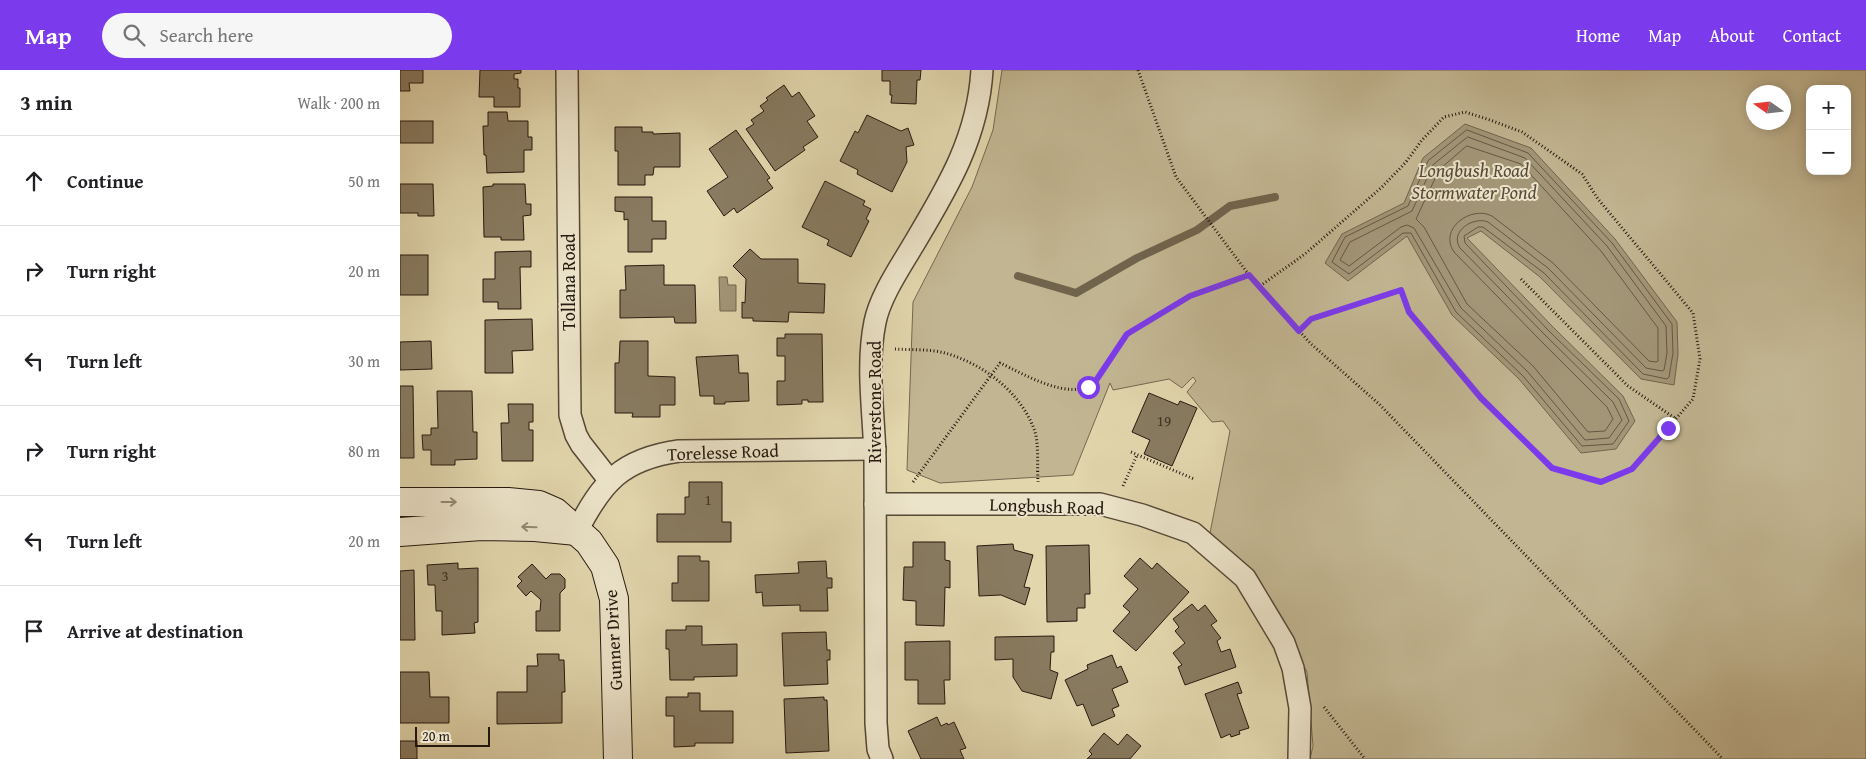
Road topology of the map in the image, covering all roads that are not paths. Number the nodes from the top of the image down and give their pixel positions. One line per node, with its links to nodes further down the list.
1 (567, 70): 4 (street, Tollana Road)
2 (982, 70): 3 (street, Riverstone Road)
3 (875, 448): 4 (street, Torelesse Road); 6 (street, Riverstone Road)
4 (610, 481): 7 (street, Torelesse Road)
5 (400, 502): 7 (street, Gunner Drive, one-way to 7)
6 (875, 504): 10 (street, Riverstone Road); 11 (street, Longbush Road)
7 (578, 531): 8 (street, one-way to 8); 9 (street, Gunner Drive)
8 (400, 532)
9 (618, 759)
10 (882, 759)
11 (1299, 759)

